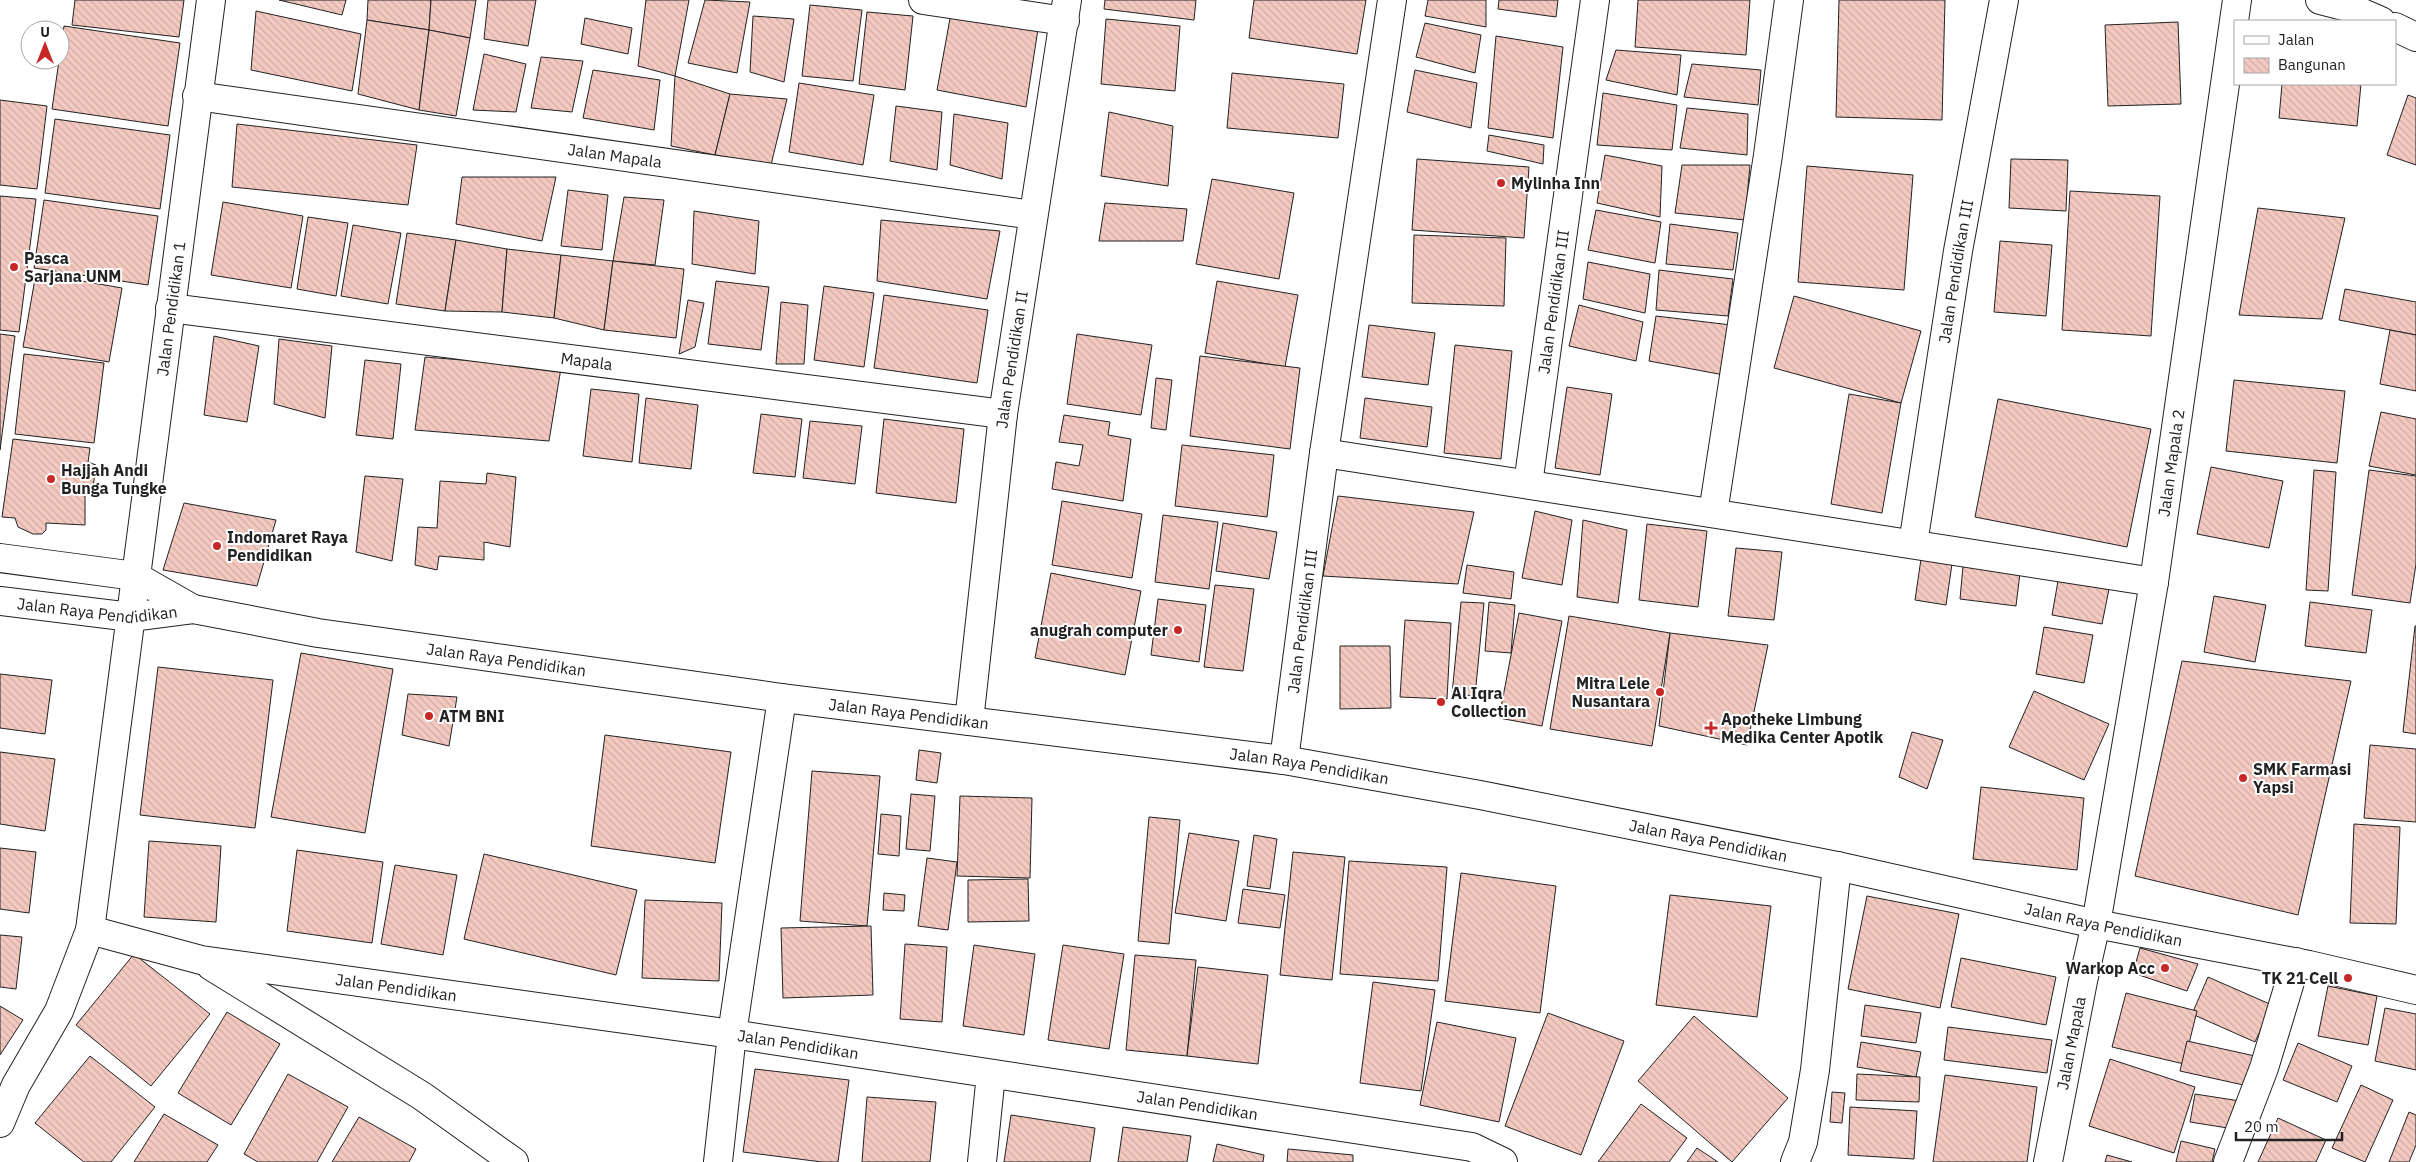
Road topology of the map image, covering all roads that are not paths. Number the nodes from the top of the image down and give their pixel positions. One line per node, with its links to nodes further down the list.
1 (211, 0): 15 (street, Jalan Pendidikan 1)
2 (924, 0): 9 (street)
3 (1392, 0): 19 (street, Jalan Pendidikan III)
4 (1595, 0): 20 (street, Jalan Pendidikan III)
5 (1789, 0): 21 (street)
6 (2004, 0): 22 (street, Jalan Pendidikan III)
7 (2237, 0): 10 (street, Jalan Mapala 2)
8 (2320, 0): 11 (street)
9 (1066, 10): 16 (street, Jalan Pendidikan II)
10 (2234, 20)
11 (2379, 20)
12 (2234, 21): 25 (street, Jalan Mapala 2)
13 (2396, 27): 14 (street)
14 (2416, 37)
15 (197, 96): 16 (street, Jalan Mapala); 17 (street, Jalan Pendidikan 1)
16 (1033, 215): 18 (street, Jalan Pendidikan II)
17 (170, 308): 18 (street, Mapala); 24 (street, Jalan Pendidikan 1)
18 (1002, 414): 30 (street, Jalan Pendidikan II)
19 (1324, 453): 20 (street); 31 (street, Jalan Pendidikan III)
20 (1528, 484): 21 (street)
21 (1713, 513): 22 (street)
22 (1913, 544): 25 (street)
23 (0, 558): 24 (street, Jalan Raya Pendidikan)
24 (135, 576): 27 (street, Jalan Raya Pendidikan); 28 (street, Jalan Pendidikan 1)
25 (2154, 582): 33 (street, Jalan Mapala 2)
26 (0, 601): 28 (street, Jalan Raya Pendidikan)
27 (193, 609): 28 (street, Jalan Raya Pendidikan); 29 (street, Jalan Raya Pendidikan)
28 (131, 617): 34 (street)
29 (782, 698): 30 (street, Jalan Raya Pendidikan); 38 (street)
30 (969, 721): 31 (street, Jalan Raya Pendidikan)
31 (1284, 760): 32 (street, Jalan Raya Pendidikan)
32 (1837, 866): 33 (street, Jalan Raya Pendidikan); 45 (street)
33 (2096, 924): 36 (street, Jalan Raya Pendidikan); 46 (street, Jalan Mapala)
34 (90, 930): 35 (street, Jalan Pendidikan); 40 (street)
35 (201, 960): 38 (street, Jalan Pendidikan); 41 (street)
36 (2296, 962): 37 (street, Jalan Raya Pendidikan); 47 (street)
37 (2416, 990)
38 (732, 1034): 39 (street, Jalan Pendidikan); 42 (street)
39 (991, 1074): 43 (street); 44 (street, Jalan Pendidikan)
40 (0, 1123)
41 (514, 1162)
42 (718, 1162)
43 (982, 1162)
44 (1503, 1162)
45 (1795, 1162)
46 (2048, 1162)
47 (2228, 1162)

